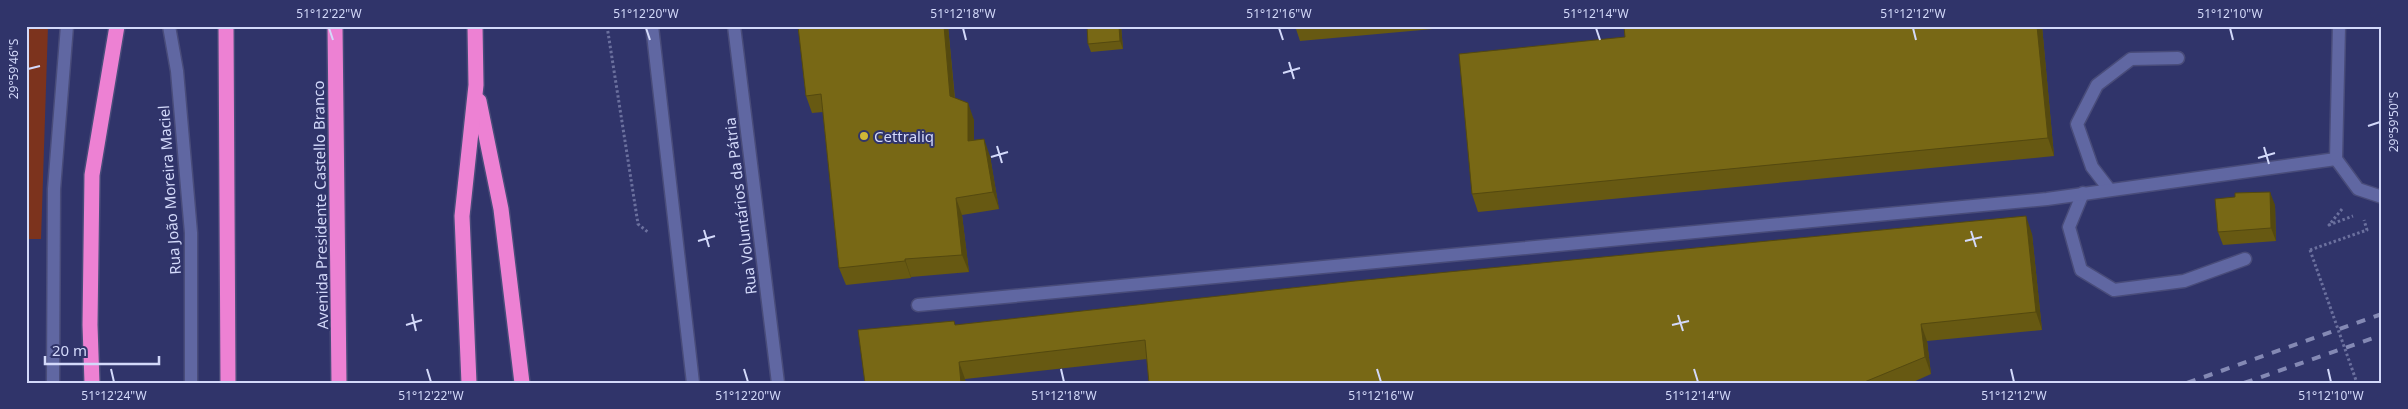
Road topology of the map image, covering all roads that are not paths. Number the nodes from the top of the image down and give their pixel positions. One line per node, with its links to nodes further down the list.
1 (67, 26): 18 (street)
2 (117, 26): 19 (highway)
3 (169, 26): 20 (street, Rua João Moreira Maciel)
4 (226, 26): 21 (highway)
5 (335, 26): 22 (highway, Avenida Presidente Castello Branco)
6 (475, 26): 11 (highway)
7 (652, 26): 25 (street)
8 (734, 26): 26 (street, Rua Voluntários da Pátria)
9 (2339, 26): 12 (street)
10 (2178, 58): 13 (street)
11 (476, 85): 23 (highway); 24 (highway)
12 (2336, 159): 13 (street); 15 (street)
13 (2109, 190): 14 (street)
14 (2082, 193): 16 (street); 17 (street)
15 (2382, 197)
16 (2245, 259)
17 (918, 305)
18 (53, 383)
19 (92, 383)
20 (191, 383)
21 (228, 383)
22 (339, 383)
23 (469, 383)
24 (522, 383)
25 (693, 383)
26 (778, 383)

